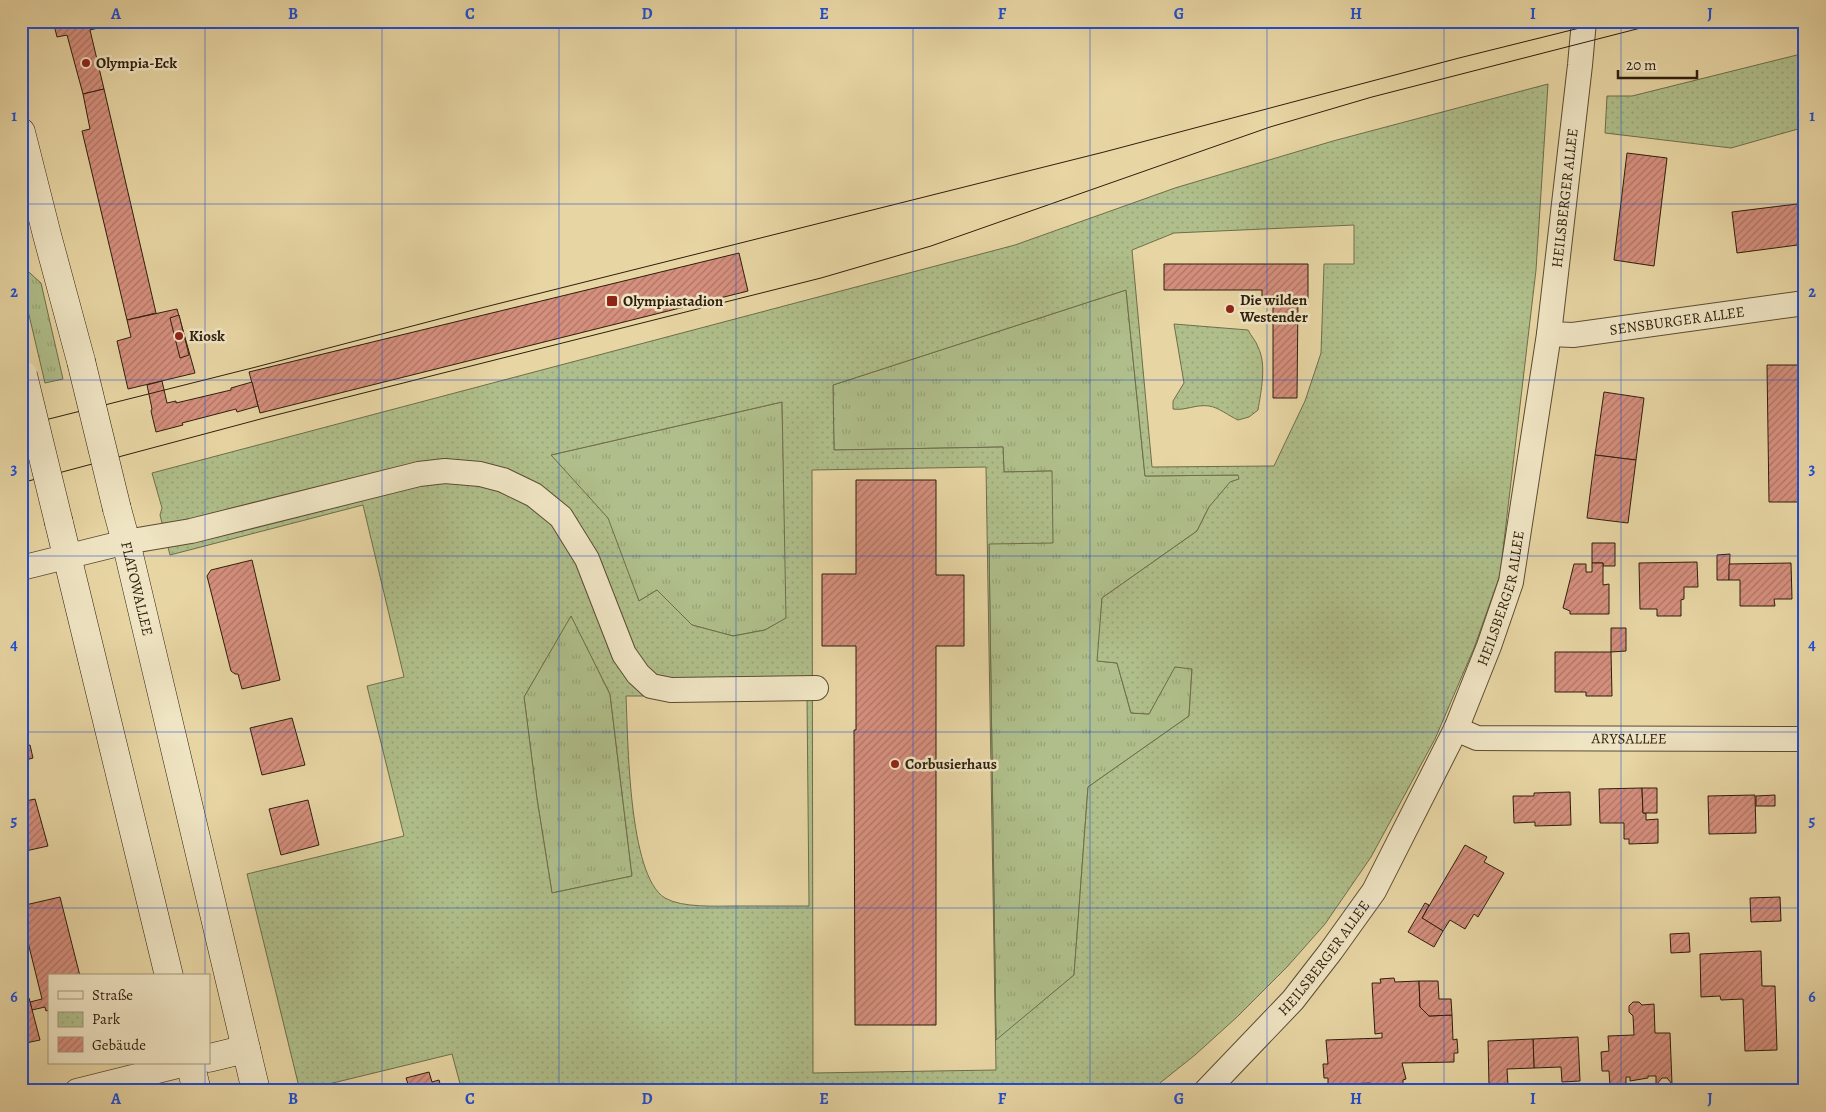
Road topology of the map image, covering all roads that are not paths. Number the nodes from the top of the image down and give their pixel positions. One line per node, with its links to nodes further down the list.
1 (1584, 21): 4 (street, HEILSBERGER ALLEE)
2 (21, 132): 6 (main road, FLATOWALLEE, bridge)
3 (1805, 303): 4 (street, SENSBURGER ALLEE)
4 (1549, 334): 10 (street, HEILSBERGER ALLEE)
5 (22, 373): 7 (main road, bridge)
6 (126, 542): 7 (street); 9 (street); 13 (main road, FLATOWALLEE)
7 (68, 557): 8 (street); 12 (main road)
8 (21, 568)
9 (816, 688)
10 (1456, 729): 11 (street, ARYSALLEE); 20 (street, HEILSBERGER ALLEE)
11 (1805, 739)
12 (169, 974)
13 (246, 1049): 14 (main road); 19 (main road, FLATOWALLEE)
14 (210, 1058)
15 (186, 1064): 17 (street)
16 (190, 1064): 18 (main road)
17 (77, 1091)
18 (197, 1091)
19 (256, 1091)
20 (1206, 1091)

